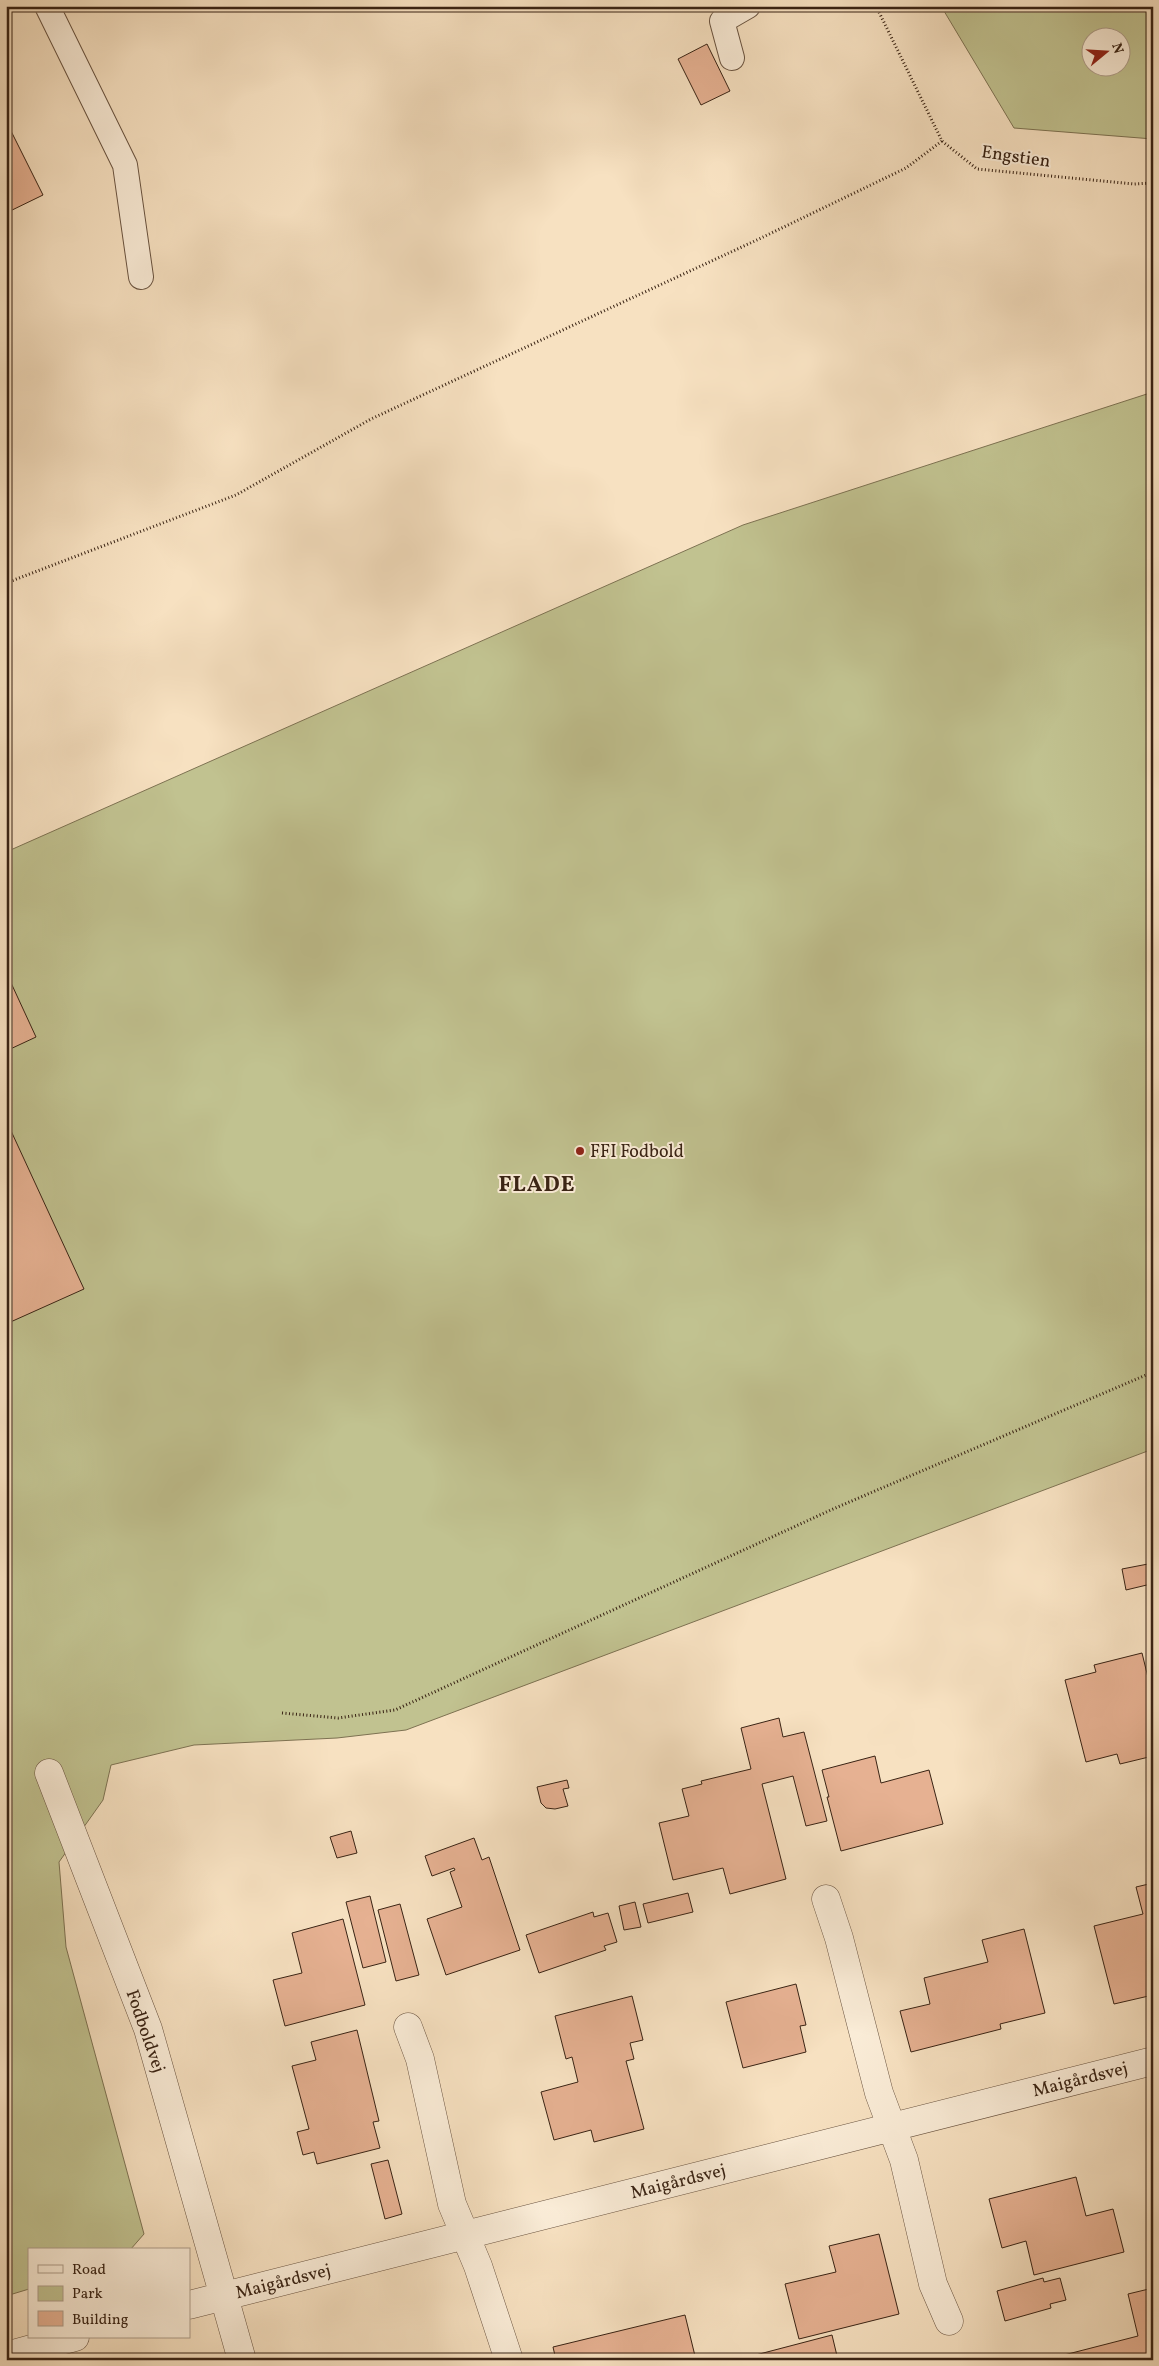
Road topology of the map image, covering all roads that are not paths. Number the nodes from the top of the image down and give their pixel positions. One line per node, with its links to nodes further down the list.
1 (48, 6): 4 (lane)
2 (748, 6): 3 (lane)
3 (732, 58)
4 (140, 277)
5 (50, 1773): 11 (street, Fodboldvej)
6 (826, 1899): 9 (street)
7 (408, 2027): 10 (street)
8 (1153, 2061): 9 (street, Maigårdsvej)
9 (891, 2127): 10 (street, Maigårdsvej); 13 (street)
10 (466, 2235): 11 (street, Maigårdsvej); 17 (street)
11 (225, 2295): 12 (street, Maigårdsvej); 16 (street, Fodboldvej)
12 (190, 2306)
13 (949, 2321)
14 (70, 2338): 15 (street)
15 (6, 2356)
16 (242, 2360)
17 (510, 2360)

